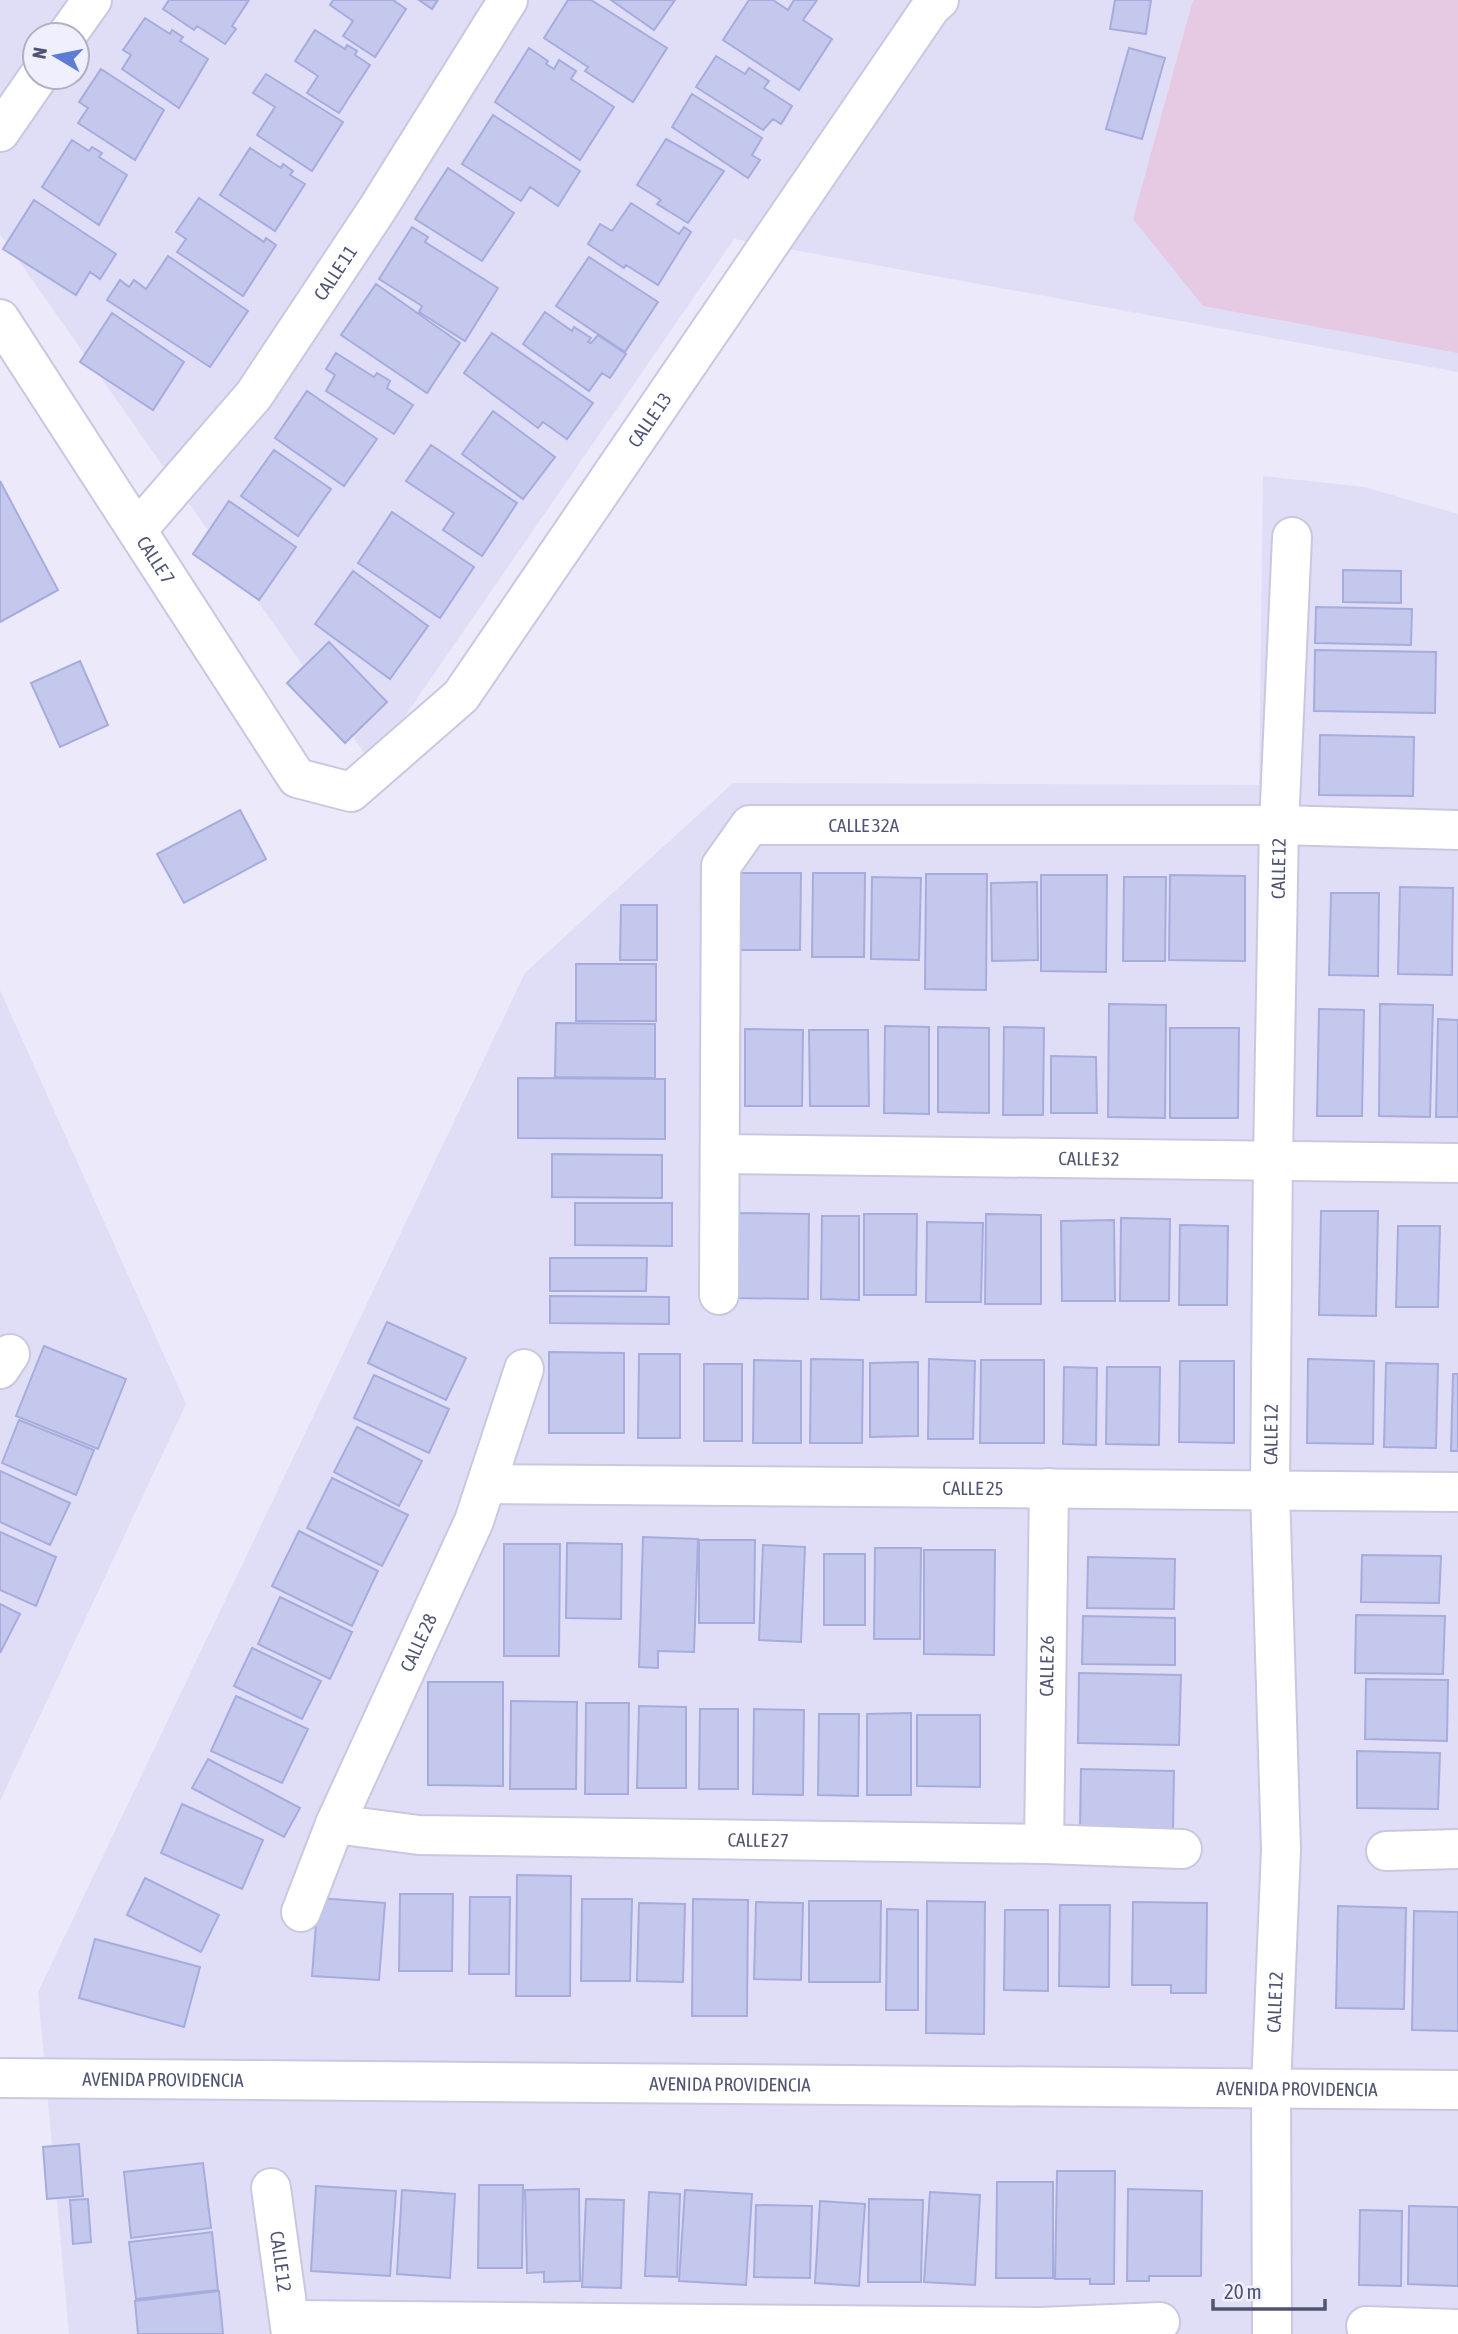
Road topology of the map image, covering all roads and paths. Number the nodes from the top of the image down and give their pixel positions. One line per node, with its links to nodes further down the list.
1 (92, 0): 4 (street)
2 (508, 0): 8 (street, CALLE 11)
3 (929, 2): 10 (street, CALLE 13)
4 (77, 21)
5 (28, 91): 6 (street)
6 (0, 132)
7 (0, 319): 8 (street, CALLE 7)
8 (138, 529): 10 (street, CALLE 7)
9 (1292, 537): 11 (street, CALLE 12)
10 (324, 786)
11 (1279, 825): 12 (street, CALLE 32A); 13 (street, CALLE 32A); 14 (street, CALLE 12)
12 (1458, 831)
13 (720, 1154): 14 (street, CALLE 32); 16 (street, CALLE 32A)
14 (1273, 1159): 15 (street, CALLE 32); 20 (street, CALLE 12)
15 (1458, 1163)
16 (719, 1295)
17 (524, 1369): 18 (street, CALLE 28)
18 (488, 1483): 19 (street, CALLE 25); 22 (street, CALLE 28)
19 (1049, 1488): 20 (street, CALLE 25); 23 (street, CALLE 26)
20 (1270, 1490): 21 (street, CALLE 25); 29 (street, CALLE 12)
21 (1458, 1492)
22 (335, 1824): 23 (street, CALLE 27); 27 (street, CALLE 28)
23 (1044, 1844): 24 (street, CALLE 27)
24 (1182, 1849)
25 (1458, 1849): 26 (street)
26 (1385, 1852)
27 (300, 1912)
28 (0, 2078): 29 (street, AVENIDA PROVIDENCIA)
29 (1271, 2087): 30 (street, AVENIDA PROVIDENCIA); 37 (street, CALLE 12)
30 (1458, 2090)
31 (271, 2188): 34 (street, CALLE 12)
32 (1160, 2322): 36 (street)
33 (1366, 2326): 35 (street)
34 (290, 2327): 36 (street)
35 (1458, 2329)
36 (1040, 2331)
37 (1272, 2334)

